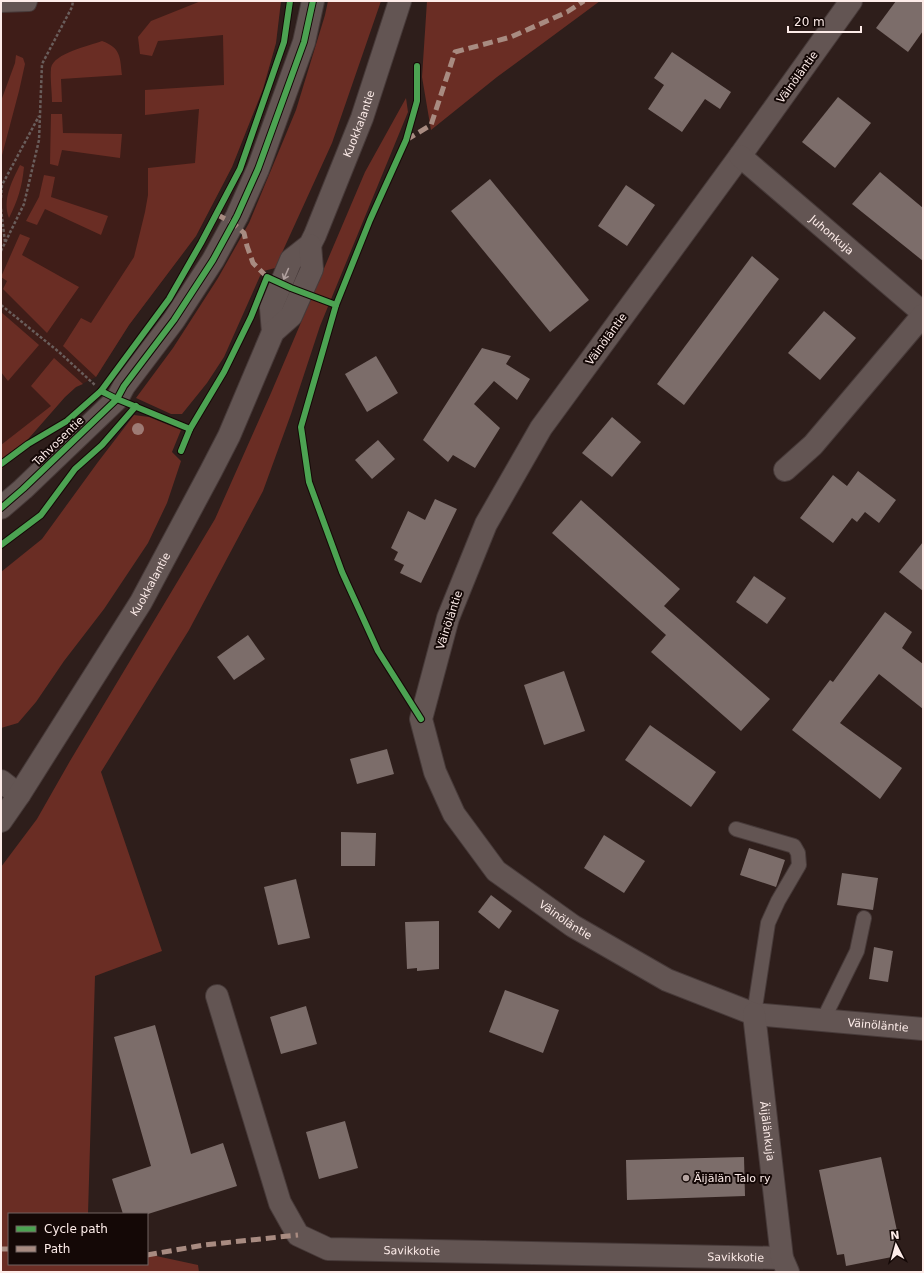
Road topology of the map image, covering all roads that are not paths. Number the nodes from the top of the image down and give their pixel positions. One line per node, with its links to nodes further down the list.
1 (30, 1): 5 (lane)
2 (313, 1): 9 (street, Tahvosentie)
3 (400, 1): 11 (street, Kuokkalantie)
4 (851, 1): 6 (street, Väinöläntie)
5 (1, 5)
6 (740, 156): 7 (street, Juhonkuja); 16 (street, Väinöläntie)
7 (923, 314): 8 (street, Juhonkuja)
8 (785, 470)
9 (1, 508)
10 (1, 781): 11 (street)
11 (19, 795): 12 (street, Kuokkalantie)
12 (1, 821)
13 (736, 829): 16 (lane)
14 (864, 918): 17 (lane)
15 (217, 996): 19 (street, Savikkotie)
16 (754, 1014): 17 (street, Väinöläntie); 19 (street, Äijälänkuja)
17 (823, 1020): 18 (street, Väinöläntie)
18 (923, 1029)
19 (785, 1265)

